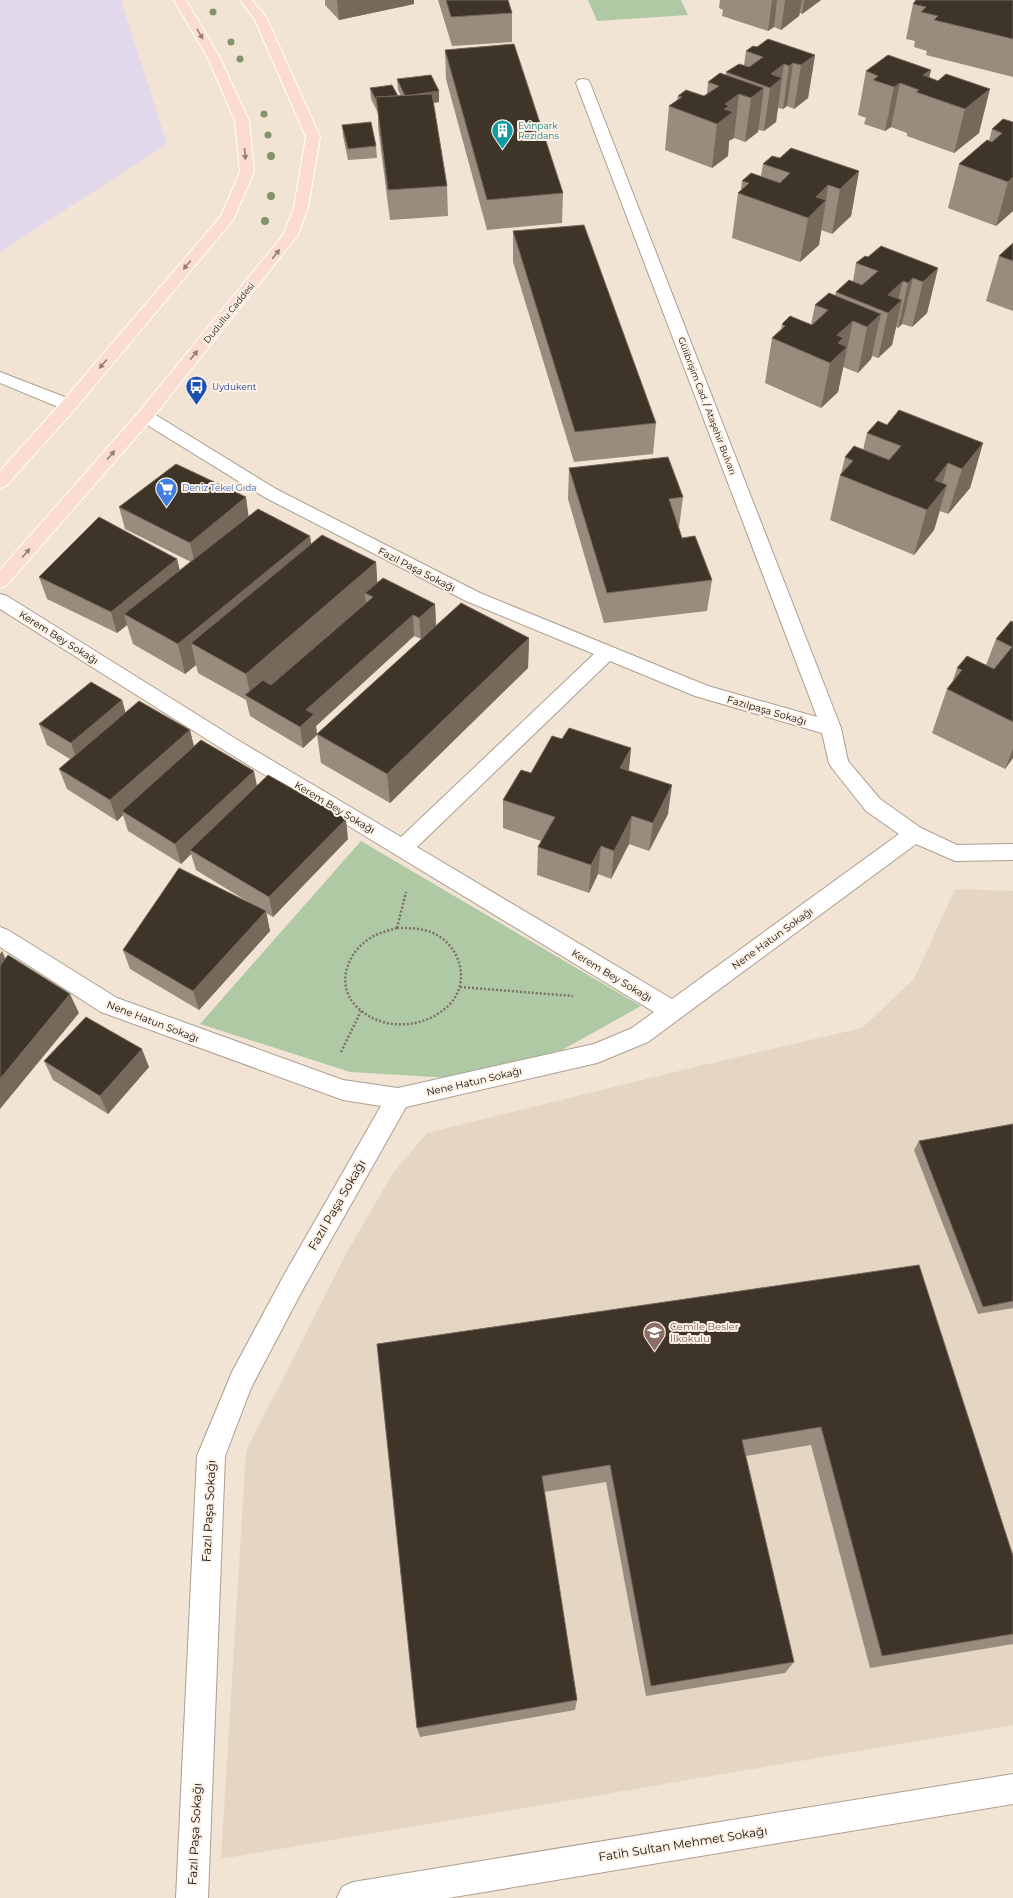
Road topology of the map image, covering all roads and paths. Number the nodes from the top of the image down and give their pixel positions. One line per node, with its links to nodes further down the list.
1 (180, 0): 5 (main road, one-way to 5)
2 (246, 0): 6 (main road, Dudullu Caddesi, one-way to 2)
3 (583, 83): 12 (street, Gülibrişim Cad. / Ataşehir Bulvarı)
4 (0, 377): 5 (street)
5 (69, 405): 7 (main road)
6 (145, 416): 8 (main road, Dudullu Caddesi, one-way to 6); 10 (street, Fazıl Paşa Sokağı)
7 (0, 482)
8 (0, 582)
9 (0, 600): 14 (street, Kerem Bey Sokağı)
10 (607, 653): 11 (street, Fazıl Paşa Sokağı); 14 (street)
11 (702, 691): 12 (street, Fazılpaşa Sokağı)
12 (831, 728): 13 (street, Gülibrişim Cad. / Ataşehir Bulvarı)
13 (914, 834): 15 (street, Gülibrişim Cad. / Ataşehir Bulvarı); 20 (street, Nene Hatun Sokağı)
14 (403, 848): 20 (street, Kerem Bey Sokağı)
15 (1013, 852)
16 (0, 936): 21 (street, Nene Hatun Sokağı)
17 (460, 987): 18 (path); 19 (path); 19 (path)
18 (579, 996)
19 (361, 1011): 21 (path)
20 (672, 1012): 22 (street, Nene Hatun Sokağı)
21 (324, 1084): 22 (street, Nene Hatun Sokağı)
22 (398, 1098): 24 (street, Fazıl Paşa Sokağı)
23 (1013, 1789): 25 (street, Fatih Sultan Mehmet Sokağı)
24 (192, 1898)
25 (353, 1898)

